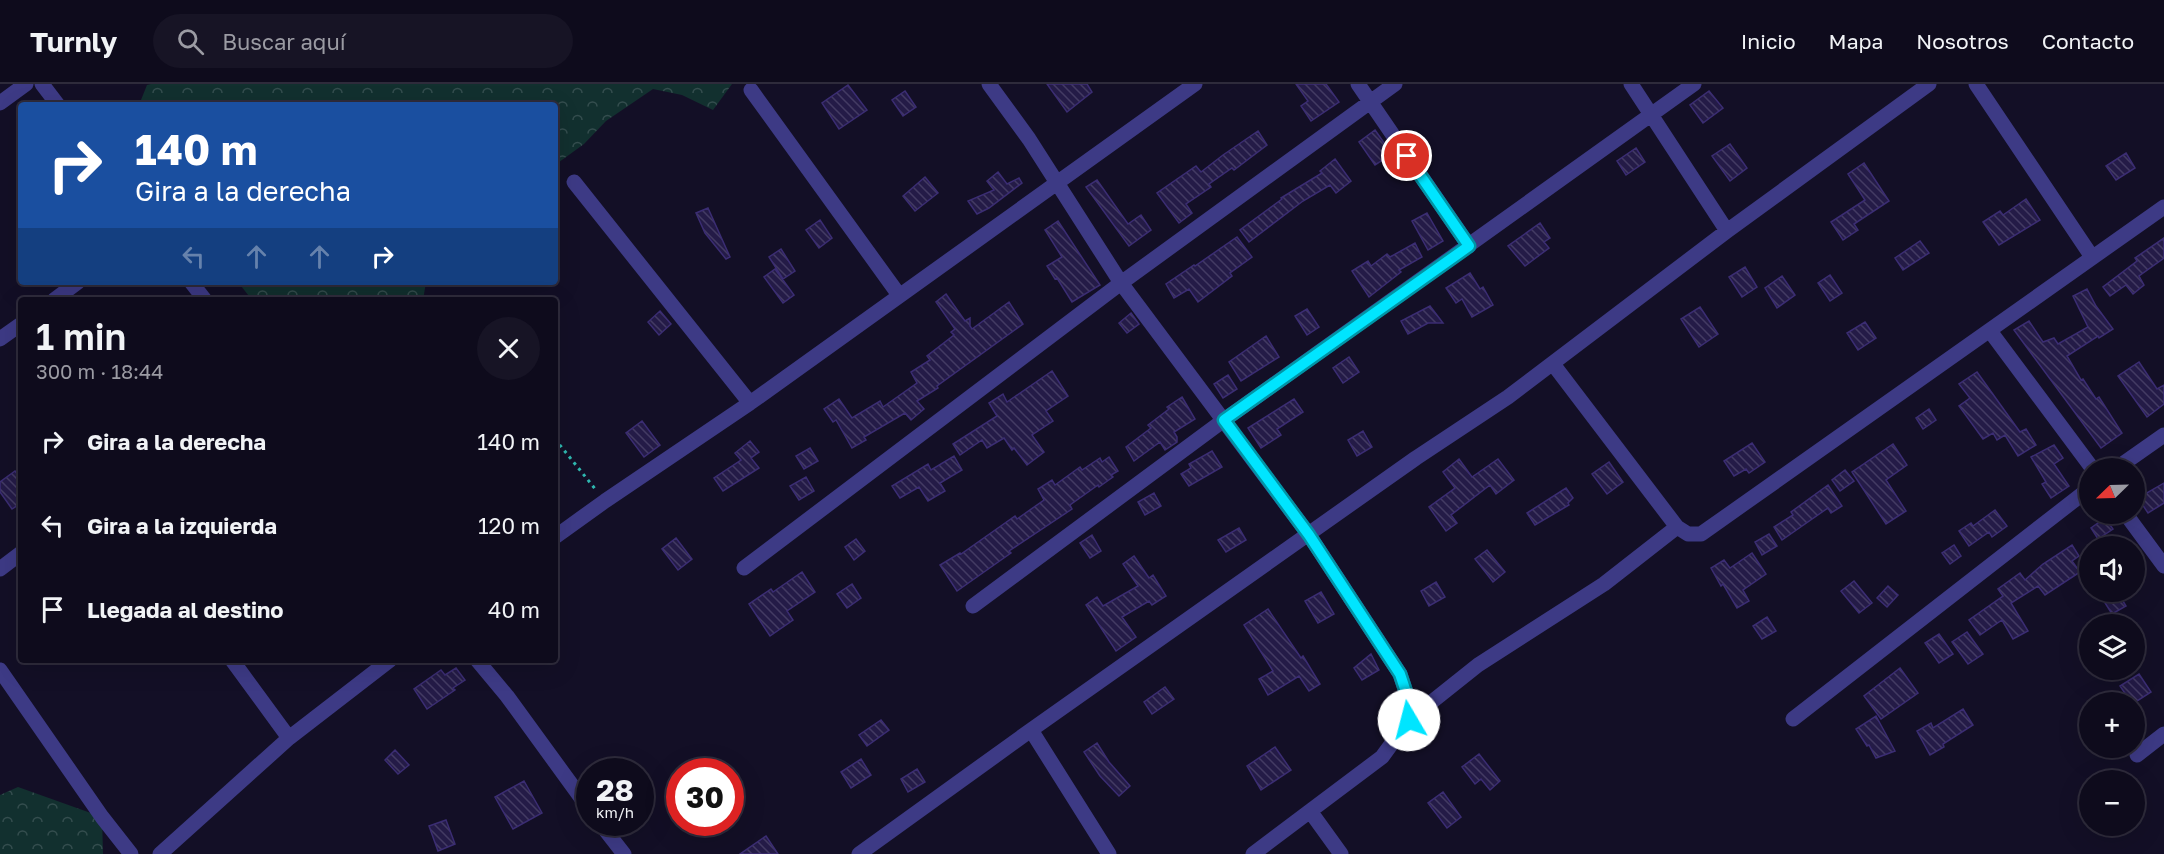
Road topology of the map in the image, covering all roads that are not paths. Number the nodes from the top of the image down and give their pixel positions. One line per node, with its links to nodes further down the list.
1 (26, 84): 14 (street)
2 (42, 84): 13 (street)
3 (988, 84): 17 (street)
4 (1195, 84): 17 (street)
5 (1358, 84): 12 (street)
6 (1395, 84): 12 (street)
7 (1631, 84): 15 (street)
8 (1694, 84): 15 (street)
9 (1929, 84): 19 (street)
10 (1976, 84): 21 (street)
11 (751, 90): 25 (street)
12 (1370, 101): 20 (street); 22 (street)
13 (56, 102)
14 (0, 103)
15 (1653, 115): 19 (street); 20 (street)
16 (574, 182): 32 (street)
17 (1056, 182): 22 (street); 25 (street)
18 (2164, 207): 21 (street)
19 (1727, 231): 31 (street)
20 (1469, 246): 33 (street)
21 (2092, 257): 29 (street)
22 (1121, 283): 33 (street); 44 (street)
23 (74, 285): 26 (street)
24 (193, 285): 27 (street)
25 (899, 296): 32 (street)
26 (58, 297)
27 (203, 297)
28 (18, 326): 30 (street)
29 (1990, 331): 35 (street); 39 (street)
30 (0, 339)
31 (1553, 364): 39 (street); 41 (street)
32 (750, 403): 40 (street)
33 (1224, 420): 41 (street); 46 (street)
34 (2164, 435): 36 (street)
35 (2085, 458)
36 (2131, 458)
37 (2079, 497): 51 (street)
38 (2133, 524): 43 (street)
39 (1677, 527): 52 (street)
40 (558, 535)
41 (1309, 535): 52 (street); 53 (street)
42 (18, 555): 45 (street)
43 (2164, 566)
44 (744, 568)
45 (0, 569)
46 (973, 606)
47 (234, 663): 55 (street)
48 (386, 663): 55 (street)
49 (480, 663): 57 (street)
50 (0, 670): 60 (street)
51 (1793, 719)
52 (1409, 720): 58 (street)
53 (1030, 730): 63 (street); 64 (street)
54 (2164, 734): 56 (street)
55 (289, 738): 61 (street)
56 (2145, 749)
57 (576, 791)
58 (1310, 812): 65 (street); 66 (street)
59 (610, 836): 62 (street)
60 (131, 854)
61 (160, 854)
62 (624, 854)
63 (860, 854)
64 (1109, 854)
65 (1253, 854)
66 (1341, 854)

